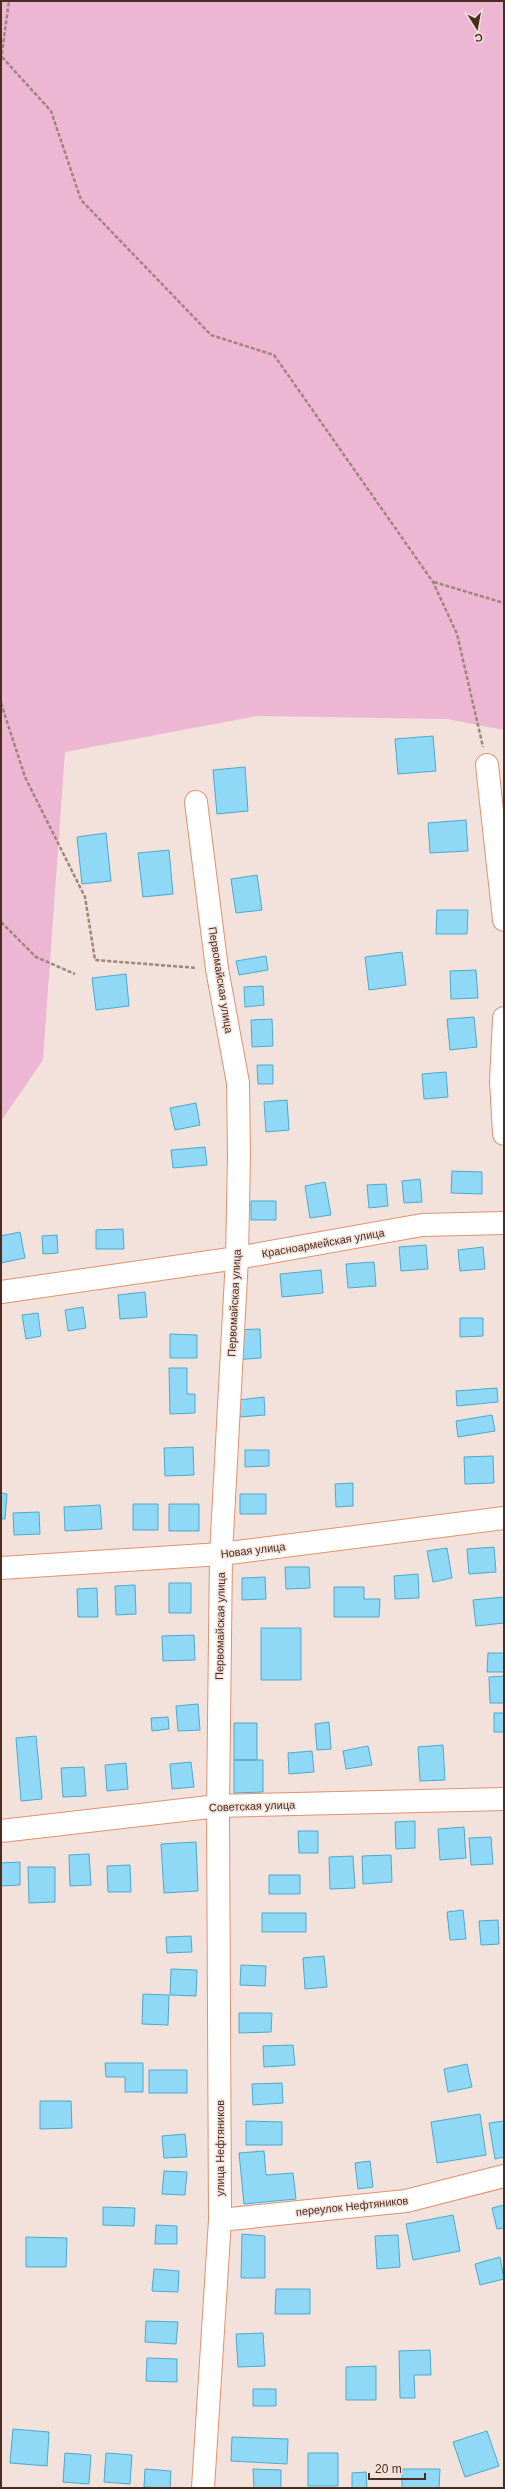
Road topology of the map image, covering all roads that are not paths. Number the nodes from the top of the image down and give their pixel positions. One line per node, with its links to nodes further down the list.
1 (487, 765): 3 (street)
2 (196, 802): 7 (street, Первомайская улица)
3 (504, 920)
4 (504, 1018): 5 (street)
5 (504, 1134)
6 (504, 1223): 7 (street, Красноармейская улица)
7 (237, 1258): 8 (street, Красноармейская улица); 10 (street, Первомайская улица)
8 (1, 1292)
9 (504, 1518): 10 (street, Новая улица)
10 (221, 1554): 11 (street, Новая улица); 13 (street, Первомайская улица)
11 (1, 1568)
12 (504, 1799): 13 (street, Советская улица)
13 (218, 1806): 14 (street, Советская улица); 16 (street, улица Нефтяников)
14 (1, 1831)
15 (504, 2176): 16 (street, переулок Нефтяников)
16 (220, 2220): 17 (street, улица Нефтяников)
17 (203, 2488)

